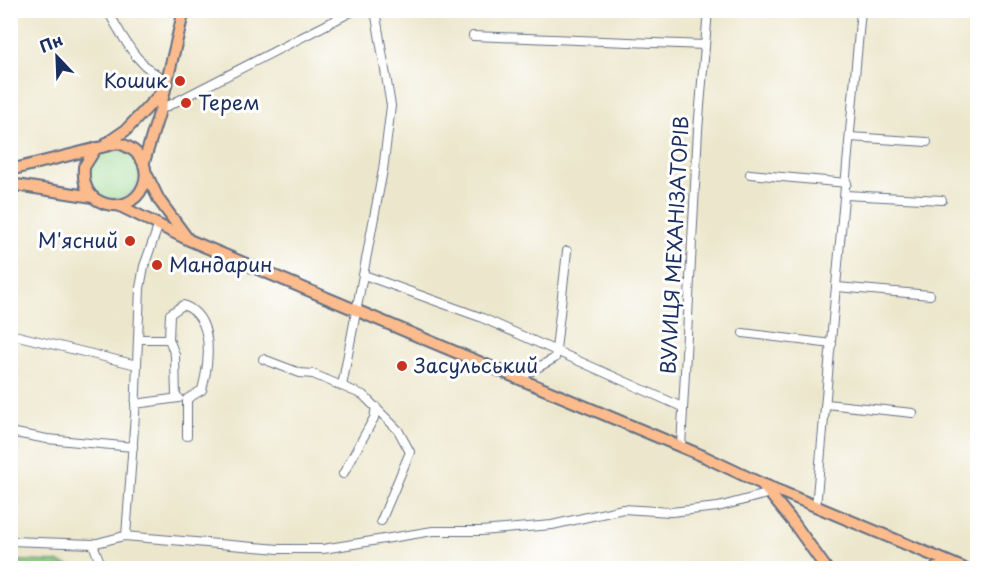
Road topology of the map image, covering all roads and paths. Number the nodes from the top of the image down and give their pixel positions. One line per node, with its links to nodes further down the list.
1 (106, 10): 9 (street)
2 (184, 10): 9 (main road)
3 (355, 10): 10 (street)
4 (375, 10): 26 (street)
5 (708, 10): 8 (street, ВУЛИЦЯ МЕХАНІЗАТОРІВ)
6 (861, 10): 11 (street)
7 (473, 36): 8 (street)
8 (705, 45): 45 (street, ВУЛИЦЯ МЕХАНІЗАТОРІВ)
9 (166, 84): 10 (main road); 13 (main road)
10 (160, 110): 14 (main road)
11 (850, 137): 12 (street); 18 (street)
12 (927, 142)
13 (101, 146): 14 (main road); 15 (main road); 20 (main road)
14 (145, 167): 22 (main road); 24 (main road)
15 (10, 170)
16 (750, 174): 18 (street)
17 (10, 183): 20 (main road)
18 (847, 183): 19 (street)
19 (845, 195): 21 (street); 27 (street)
20 (93, 197): 22 (main road)
21 (942, 200)
22 (118, 206): 23 (main road)
23 (158, 227): 24 (main road); 32 (street)
24 (189, 240): 29 (main road)
25 (567, 252): 35 (street)
26 (363, 275): 29 (street); 35 (street)
27 (837, 287): 28 (street); 34 (street)
28 (930, 295)
29 (356, 311): 38 (main road); 39 (street)
30 (743, 333): 34 (street)
31 (10, 334): 37 (street)
32 (138, 339): 33 (street); 37 (street)
33 (169, 339): 40 (street); 41 (street)
34 (832, 344): 43 (street)
35 (556, 350): 38 (street); 45 (street)
36 (263, 359): 39 (street)
37 (137, 364): 42 (street)
38 (517, 379): 50 (main road)
39 (342, 387): 44 (street)
40 (176, 398): 41 (street); 42 (street)
41 (187, 399): 48 (street)
42 (135, 404): 49 (street)
43 (826, 404): 46 (street); 54 (street)
44 (376, 406): 51 (street); 55 (street)
45 (682, 407): 50 (street, ВУЛИЦЯ МЕХАНІЗАТОРІВ)
46 (913, 413)
47 (10, 432): 49 (street)
48 (187, 436)
49 (133, 447): 56 (street)
50 (681, 447): 52 (main road)
51 (343, 474)
52 (762, 484): 53 (main road); 54 (main road)
53 (770, 493): 56 (street); 61 (main road)
54 (816, 507): 59 (main road)
55 (381, 520)
56 (126, 536): 58 (street)
57 (10, 542): 58 (street)
58 (93, 544): 60 (street)
59 (961, 567): 62 (main road)
60 (102, 568)
61 (826, 568)
62 (936, 568)

